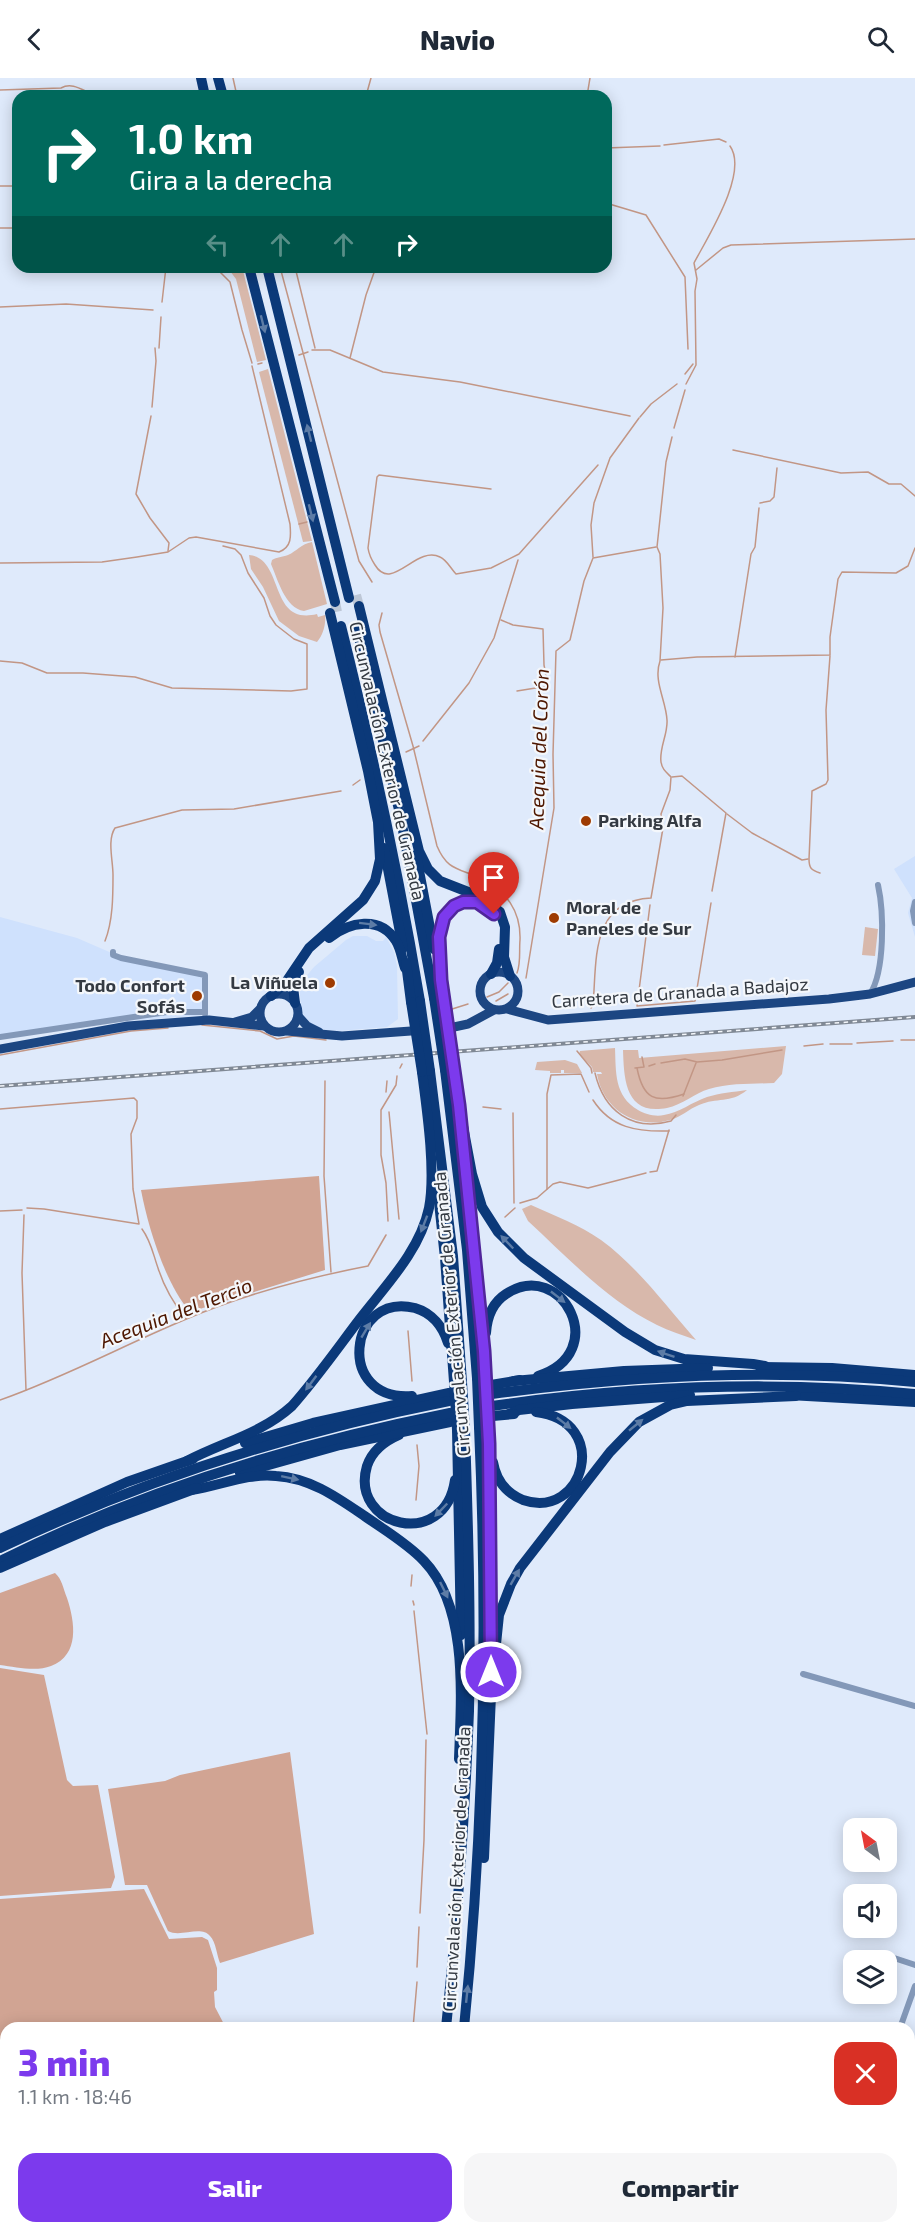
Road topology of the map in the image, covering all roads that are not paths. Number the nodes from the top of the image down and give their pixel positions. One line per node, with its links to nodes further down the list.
1 (251, 273): 4 (highway, one-way to 4)
2 (269, 273): 3 (highway, one-way to 2)
3 (354, 602): 6 (highway); 19 (highway, Circunvalación Exterior de Granada)
4 (333, 607): 5 (highway); 22 (highway, Circunvalación Exterior de Granada)
5 (378, 822): 11 (highway); 18 (highway)
6 (413, 831): 13 (highway); 14 (highway)
7 (878, 885): 16 (street)
8 (915, 902): 9 (street)
9 (915, 923)
10 (114, 952): 27 (street)
11 (405, 968): 22 (highway); 23 (highway, one-way to 11)
12 (491, 974): 13 (highway); 14 (highway); 20 (highway)
13 (510, 976): 17 (highway)
14 (441, 980): 19 (highway)
15 (914, 984): 16 (highway, Carretera de Granada a Badajoz); 21 (highway, Carretera de Granada a Badajoz)
16 (878, 986): 21 (highway, Carretera de Granada a Badajoz)
17 (518, 993): 24 (highway); 29 (highway, Carretera de Granada a Badajoz)
18 (271, 996): 23 (highway); 25 (highway)
19 (439, 998): 39 (highway, Circunvalación Exterior de Granada, bridge)
20 (481, 998): 26 (highway); 31 (highway)
21 (829, 999): 29 (highway, Carretera de Granada a Badajoz)
22 (415, 1001): 40 (highway, Circunvalación Exterior de Granada, bridge)
23 (295, 1003): 28 (highway)
24 (507, 1009): 26 (highway); 29 (highway, Carretera de Granada a Badajoz)
25 (260, 1010): 30 (highway); 32 (highway)
26 (494, 1010): 31 (highway)
27 (206, 1016): 30 (highway); 37 (street); 38 (highway)
28 (298, 1016): 34 (highway); 36 (highway)
29 (533, 1017)
30 (234, 1023): 32 (highway)
31 (468, 1024): 33 (highway)
32 (264, 1026): 34 (highway)
33 (454, 1027)
34 (287, 1031): 36 (highway)
35 (411, 1031): 36 (highway)
36 (324, 1034)
37 (0, 1037)
38 (0, 1049)
39 (450, 1069): 42 (highway); 53 (highway, Circunvalación Exterior de Granada)
40 (426, 1072): 41 (highway); 53 (highway, Circunvalación Exterior de Granada)
41 (426, 1104): 44 (highway); 58 (highway, one-way to 58)
42 (459, 1105): 43 (highway); 45 (highway, one-way to 42)
43 (484, 1351): 47 (highway, one-way to 47); 53 (highway)
44 (453, 1366): 51 (highway, one-way to 44); 53 (highway)
45 (765, 1366): 46 (highway); 47 (highway)
46 (915, 1375)
47 (514, 1381): 53 (highway)
48 (915, 1382): 53 (highway)
49 (915, 1394): 53 (highway)
50 (796, 1396): 52 (highway); 54 (highway); 66 (highway, one-way to 50)
51 (430, 1397): 58 (highway); 61 (highway)
52 (915, 1402)
53 (473, 1405): 54 (highway); 55 (highway); 56 (highway); 57 (highway); 62 (highway); 68 (highway, Circunvalación Exterior de Granada); 69 (highway, Circunvalación Exterior de Granada)
54 (509, 1414): 56 (highway, one-way to 56)
55 (419, 1427): 57 (highway, one-way to 55); 59 (highway)
56 (489, 1444): 66 (highway)
57 (458, 1456): 65 (highway)
58 (187, 1461): 60 (highway)
59 (191, 1490): 63 (highway); 65 (highway, one-way to 65)
60 (0, 1539)
61 (0, 1548)
62 (0, 1561)
63 (0, 1568)
64 (803, 1674): 67 (street)
65 (460, 1677): 68 (highway)
66 (491, 1695): 69 (highway)
67 (915, 1706)
68 (459, 1885): 73 (highway, Circunvalación Exterior de Granada)
69 (472, 1947): 74 (highway, Circunvalación Exterior de Granada, one-way to 69)
70 (897, 1959): 71 (street)
71 (915, 1965)
72 (915, 1986): 75 (street)
73 (447, 2022)
74 (465, 2022)
75 (902, 2022)

